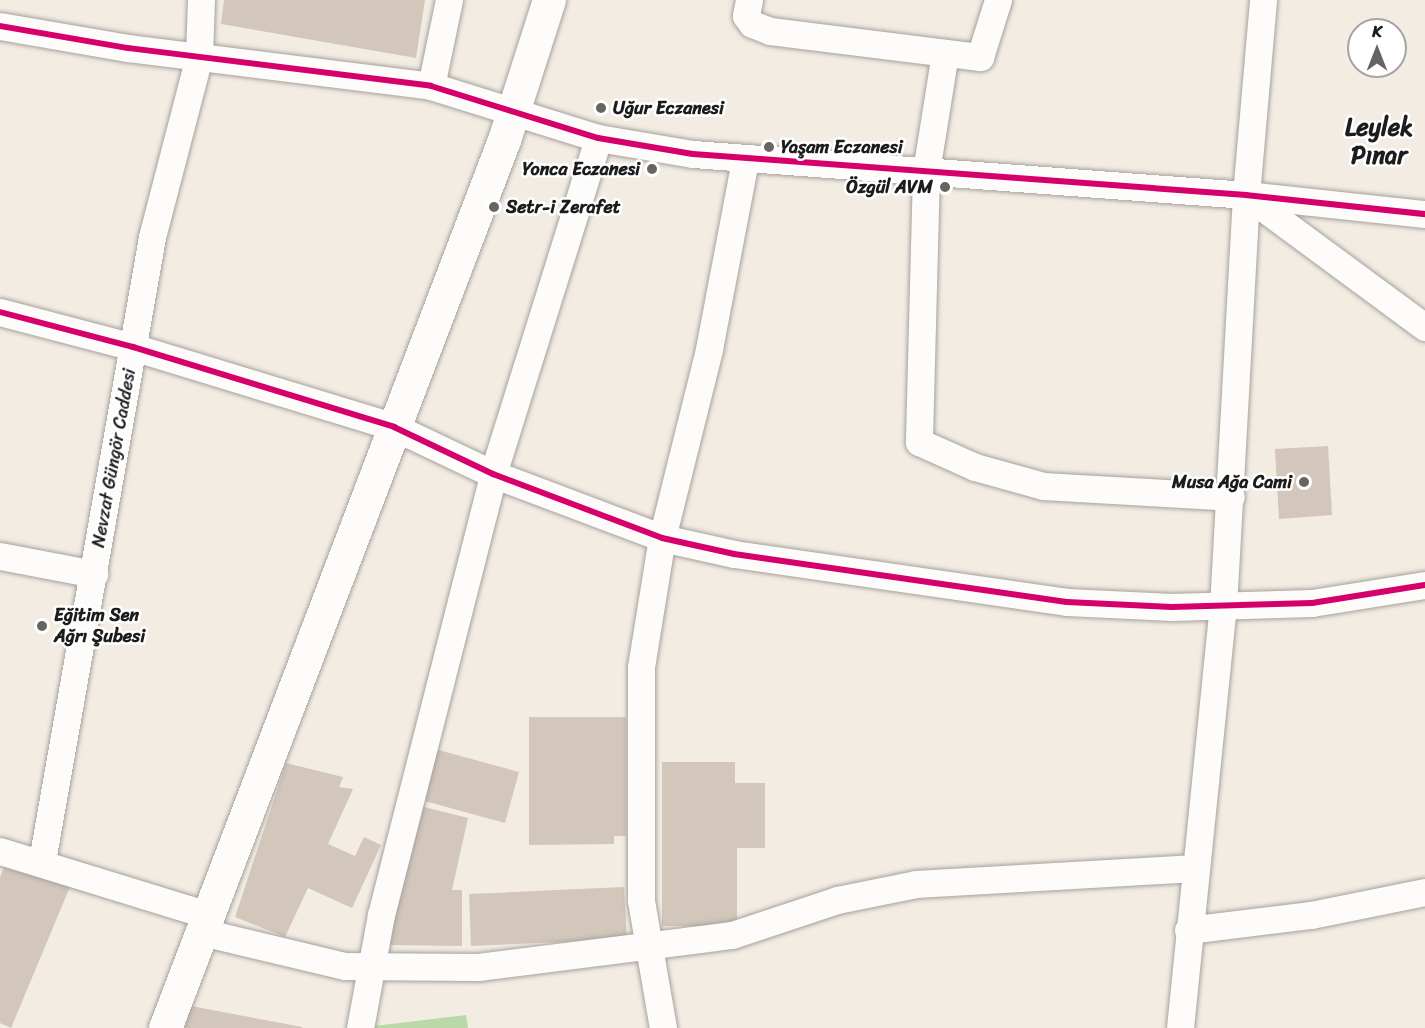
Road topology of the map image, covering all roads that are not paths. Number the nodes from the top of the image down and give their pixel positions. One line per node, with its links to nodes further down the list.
1 (201, 0): 9 (street, Nevzat Güngör Caddesi)
2 (449, 0): 10 (street)
3 (549, 0): 11 (street)
4 (749, 0): 8 (street)
5 (998, 0): 8 (street)
6 (1263, 0): 15 (street)
7 (0, 26): 9 (street)
8 (945, 53): 14 (street)
9 (199, 57): 10 (street); 19 (street, Nevzat Güngör Caddesi)
10 (431, 86): 11 (street)
11 (513, 112): 12 (street); 20 (street)
12 (598, 138): 13 (street); 21 (street)
13 (745, 161): 14 (street); 23 (street)
14 (926, 171): 15 (street); 22 (street)
15 (1246, 195): 16 (street); 18 (street); 22 (street)
16 (1425, 214)
17 (0, 312): 19 (street)
18 (1425, 327)
19 (133, 346): 20 (street); 25 (street, Nevzat Güngör Caddesi)
20 (394, 427): 21 (street); 32 (street)
21 (492, 474): 23 (street); 35 (street)
22 (1231, 497): 27 (street)
23 (662, 538): 27 (street); 34 (street)
24 (0, 556): 25 (street)
25 (94, 574): 29 (street, Nevzat Güngör Caddesi)
26 (1425, 585): 27 (street)
27 (1223, 607): 30 (street)
28 (0, 851): 29 (street)
29 (42, 861): 32 (street)
30 (1195, 868): 33 (street); 34 (street)
31 (1425, 892): 33 (street)
32 (205, 923): 35 (street); 36 (street)
33 (1188, 930): 39 (street)
34 (648, 943): 35 (street); 38 (street)
35 (372, 968): 37 (street)
36 (165, 1028)
37 (360, 1028)
38 (663, 1028)
39 (1179, 1028)

